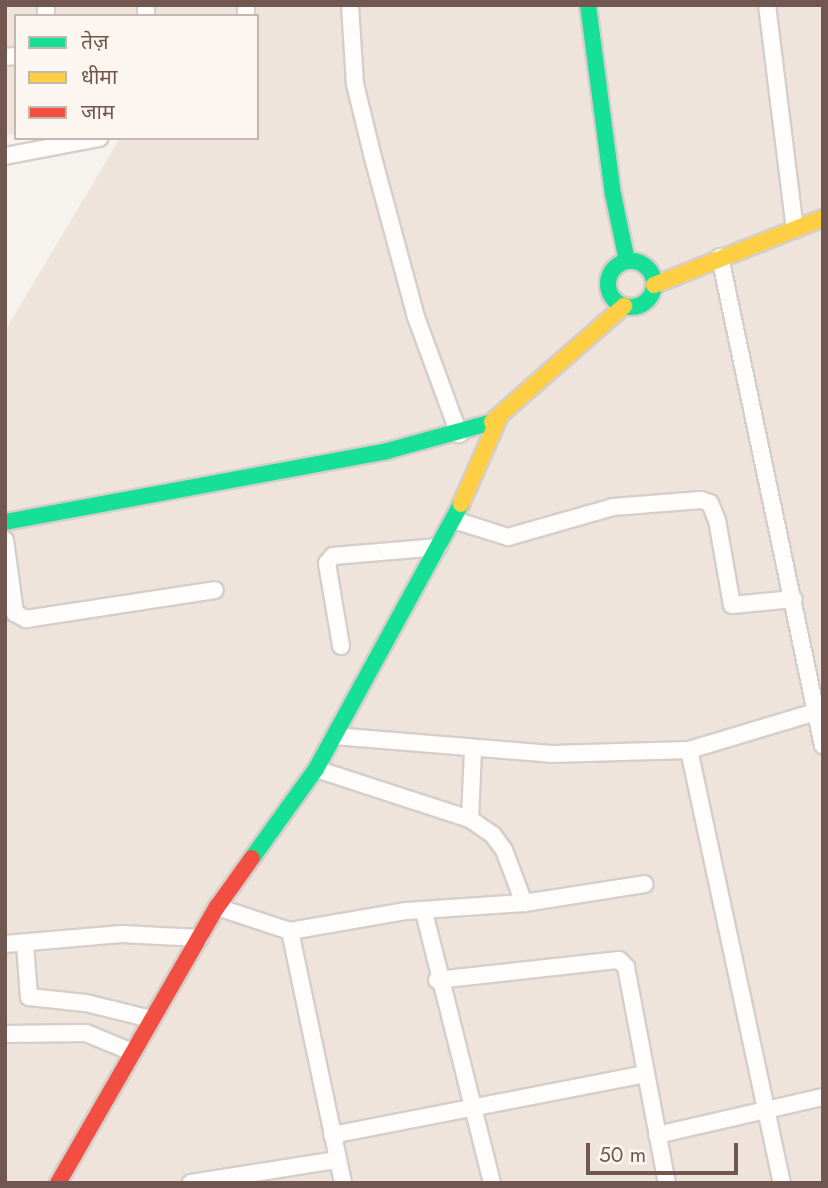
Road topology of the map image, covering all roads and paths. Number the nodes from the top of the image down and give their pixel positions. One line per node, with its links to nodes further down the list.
1 (350, 5): 13 (street)
2 (588, 5): 9 (street)
3 (767, 5): 7 (street)
4 (89, 140): 5 (street)
5 (5, 156)
6 (823, 218): 7 (street)
7 (795, 229): 8 (street)
8 (720, 257): 10 (street); 19 (street)
9 (627, 261): 10 (street); 11 (street)
10 (654, 285): 11 (street)
11 (624, 306): 12 (street)
12 (498, 420): 13 (street); 14 (street)
13 (458, 434): 15 (street)
14 (454, 520): 17 (street); 19 (street)
15 (5, 522)
16 (5, 540): 18 (street)
17 (439, 547): 20 (street); 22 (street)
18 (215, 590)
19 (794, 598): 21 (street)
20 (341, 646)
21 (816, 712): 23 (street); 25 (street)
22 (334, 736): 24 (street); 26 (street)
23 (823, 745)
24 (473, 750): 25 (street); 27 (street)
25 (689, 750): 43 (street)
26 (316, 769): 27 (street); 30 (street)
27 (470, 819): 29 (street)
28 (645, 884): 29 (street)
29 (523, 903): 31 (street)
30 (217, 907): 32 (street); 33 (street)
31 (424, 912): 32 (street); 36 (street)
32 (290, 931): 44 (street)
33 (200, 939): 35 (street); 37 (street)
34 (5, 944): 35 (street)
35 (25, 944): 37 (street)
36 (437, 980): 40 (street); 42 (street)
37 (151, 1019): 39 (street)
38 (5, 1034): 39 (street)
39 (132, 1052): 48 (street)
40 (646, 1074): 42 (street); 45 (street)
41 (823, 1097): 43 (street)
42 (472, 1108): 44 (street); 51 (street)
43 (767, 1110): 45 (street); 53 (street)
44 (332, 1135): 46 (street)
45 (657, 1135): 52 (street)
46 (337, 1160): 47 (street); 50 (street)
47 (288, 1175): 49 (street)
48 (58, 1183)
49 (191, 1183)
50 (343, 1183)
51 (492, 1183)
52 (667, 1183)
53 (782, 1183)

